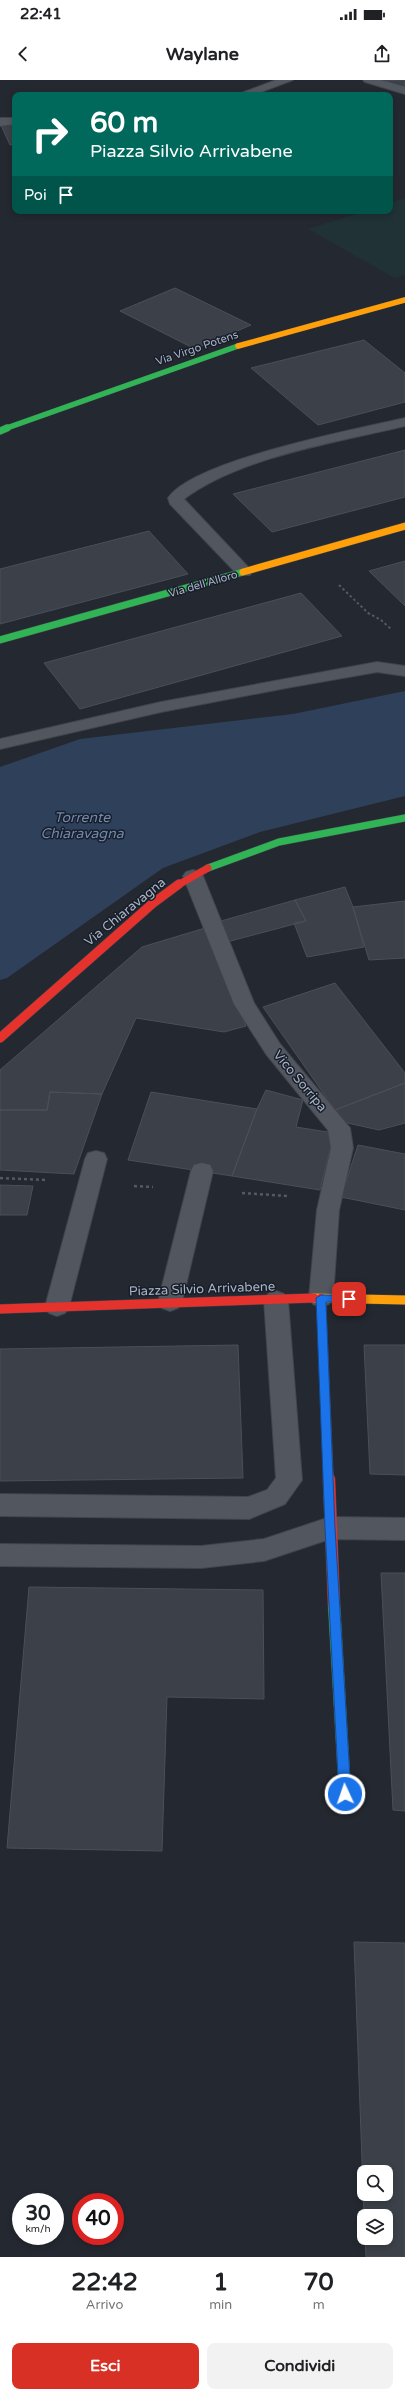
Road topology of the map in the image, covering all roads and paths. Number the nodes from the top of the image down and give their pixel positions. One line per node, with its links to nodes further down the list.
1 (287, 80): 4 (street)
2 (369, 80): 3 (street)
3 (405, 91)
4 (251, 92)
5 (12, 121): 6 (street)
6 (0, 122)
7 (405, 300): 9 (street, Via Virgo Potens)
8 (405, 422): 12 (street)
9 (0, 431)
10 (405, 526): 11 (street, Via dell'Alloro)
11 (303, 555): 12 (street, Via dell'Alloro); 13 (path)
12 (244, 572): 14 (street, Via dell'Alloro)
13 (393, 631)
14 (0, 640)
15 (404, 670): 16 (street)
16 (0, 744)
17 (405, 818): 18 (street, Via Chiaravagna)
18 (193, 876): 19 (street, Via Chiaravagna); 22 (street, Vico Sorripa)
19 (0, 1038)
20 (96, 1159): 26 (street)
21 (202, 1171): 25 (street)
22 (321, 1298): 23 (street, Piazza Silvio Arrivabene); 24 (street, Piazza Silvio Arrivabene); 29 (street)
23 (276, 1300): 25 (street, Piazza Silvio Arrivabene); 28 (street)
24 (405, 1300)
25 (170, 1302): 26 (street, Piazza Silvio Arrivabene)
26 (57, 1307): 27 (street, Piazza Silvio Arrivabene)
27 (0, 1309)
28 (0, 1505)
29 (330, 1528): 30 (street); 31 (street); 32 (street)
30 (405, 1529)
31 (0, 1555)
32 (345, 1794)

